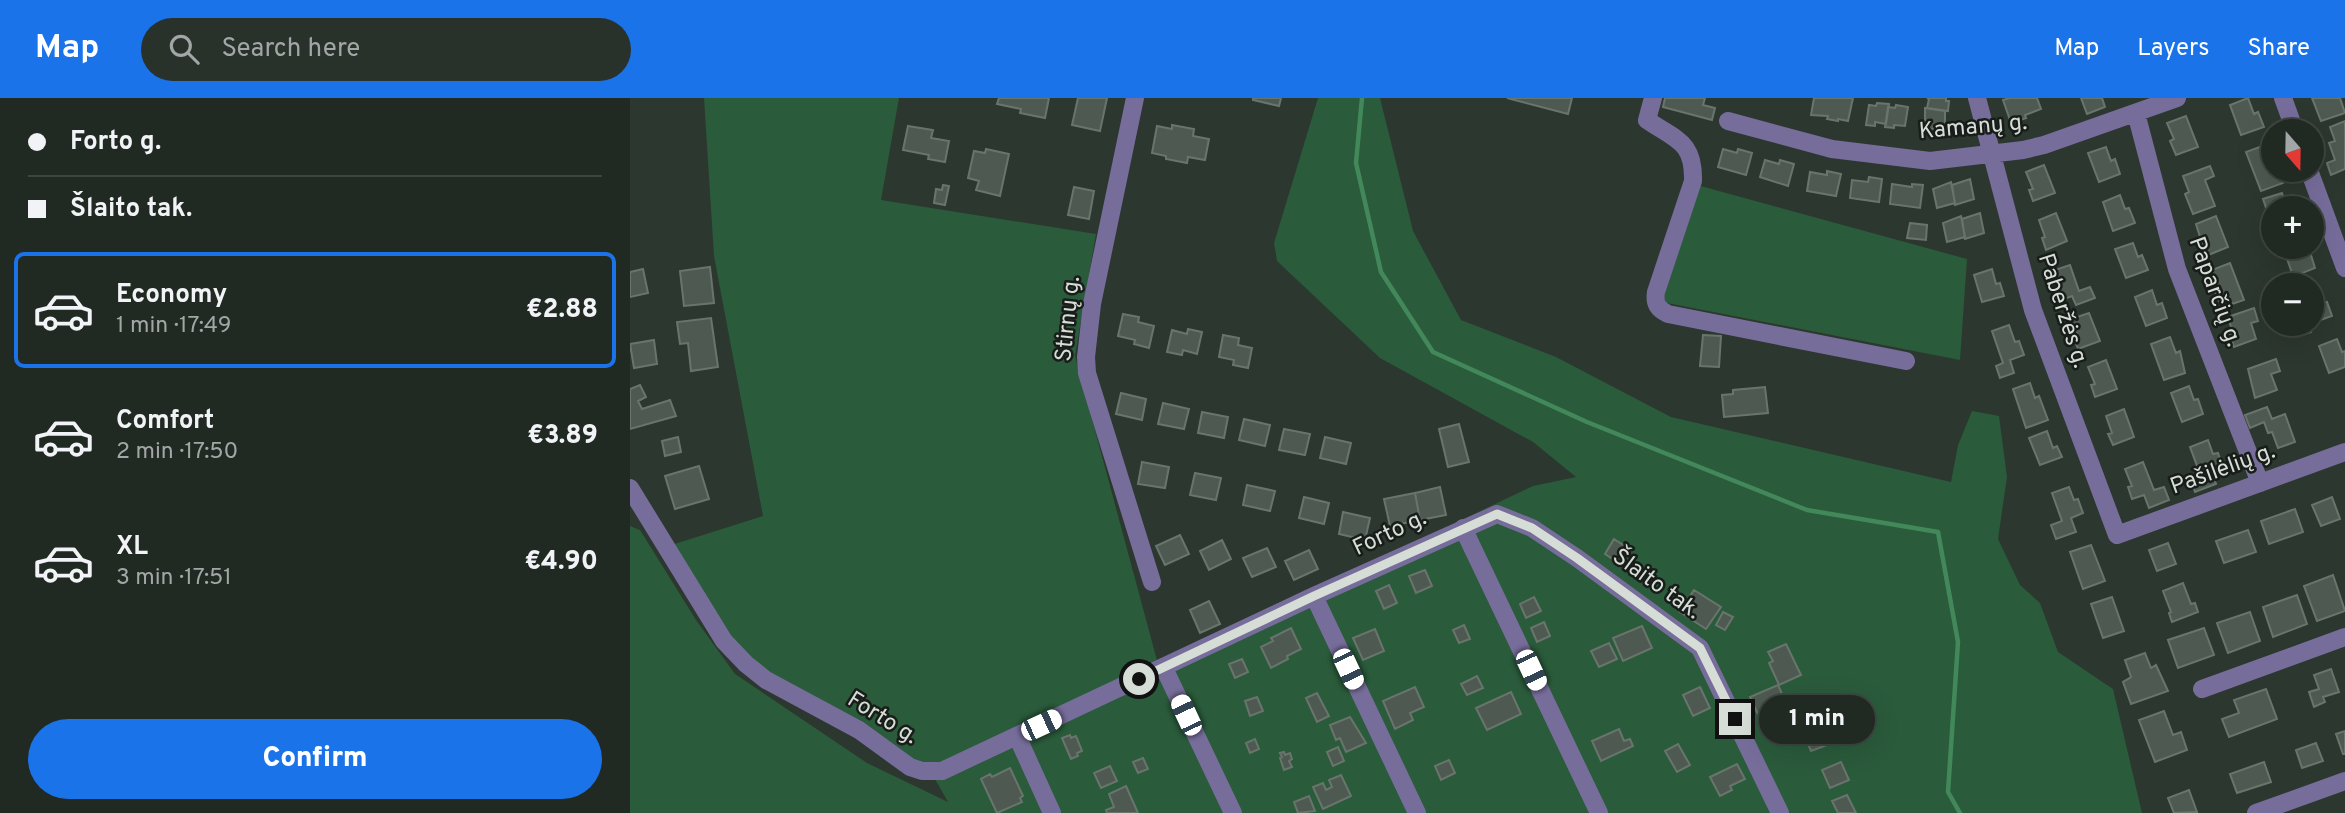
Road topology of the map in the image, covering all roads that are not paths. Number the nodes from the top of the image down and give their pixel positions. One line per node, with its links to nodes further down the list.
1 (1135, 98): 19 (street, Stirnų g.)
2 (1653, 98): 12 (street)
3 (1977, 98): 9 (street, Paberžės g.)
4 (2177, 98): 6 (street, Kamanų g.)
5 (2283, 98): 7 (street)
6 (2136, 113): 9 (street, Kamanų g.); 14 (street, Paparčių g.)
7 (2291, 119)
8 (1728, 121): 9 (street, Kamanų g.)
9 (1992, 154): 18 (street, Paberžės g.)
10 (2313, 182): 11 (street)
11 (2345, 268)
12 (1906, 361)
13 (2345, 452): 14 (street, Pašilėlių g.)
14 (2260, 483): 18 (street, Pašilėlių g.)
15 (630, 488): 24 (street, Forto g.)
16 (1497, 514): 17 (street, Forto g.); 30 (street, Šlaito tak.)
17 (1463, 528): 20 (street, Forto g.); 29 (street)
18 (2117, 535)
19 (1152, 582)
20 (1314, 596): 22 (street, Forto g.); 28 (street)
21 (2345, 637): 23 (street)
22 (1164, 668): 24 (street, Forto g.); 27 (street)
23 (2202, 689)
24 (1017, 737): 26 (street)
25 (2345, 781): 31 (street)
26 (1052, 813)
27 (1233, 813)
28 (1417, 813)
29 (1599, 813)
30 (1780, 813)
31 (2256, 813)

